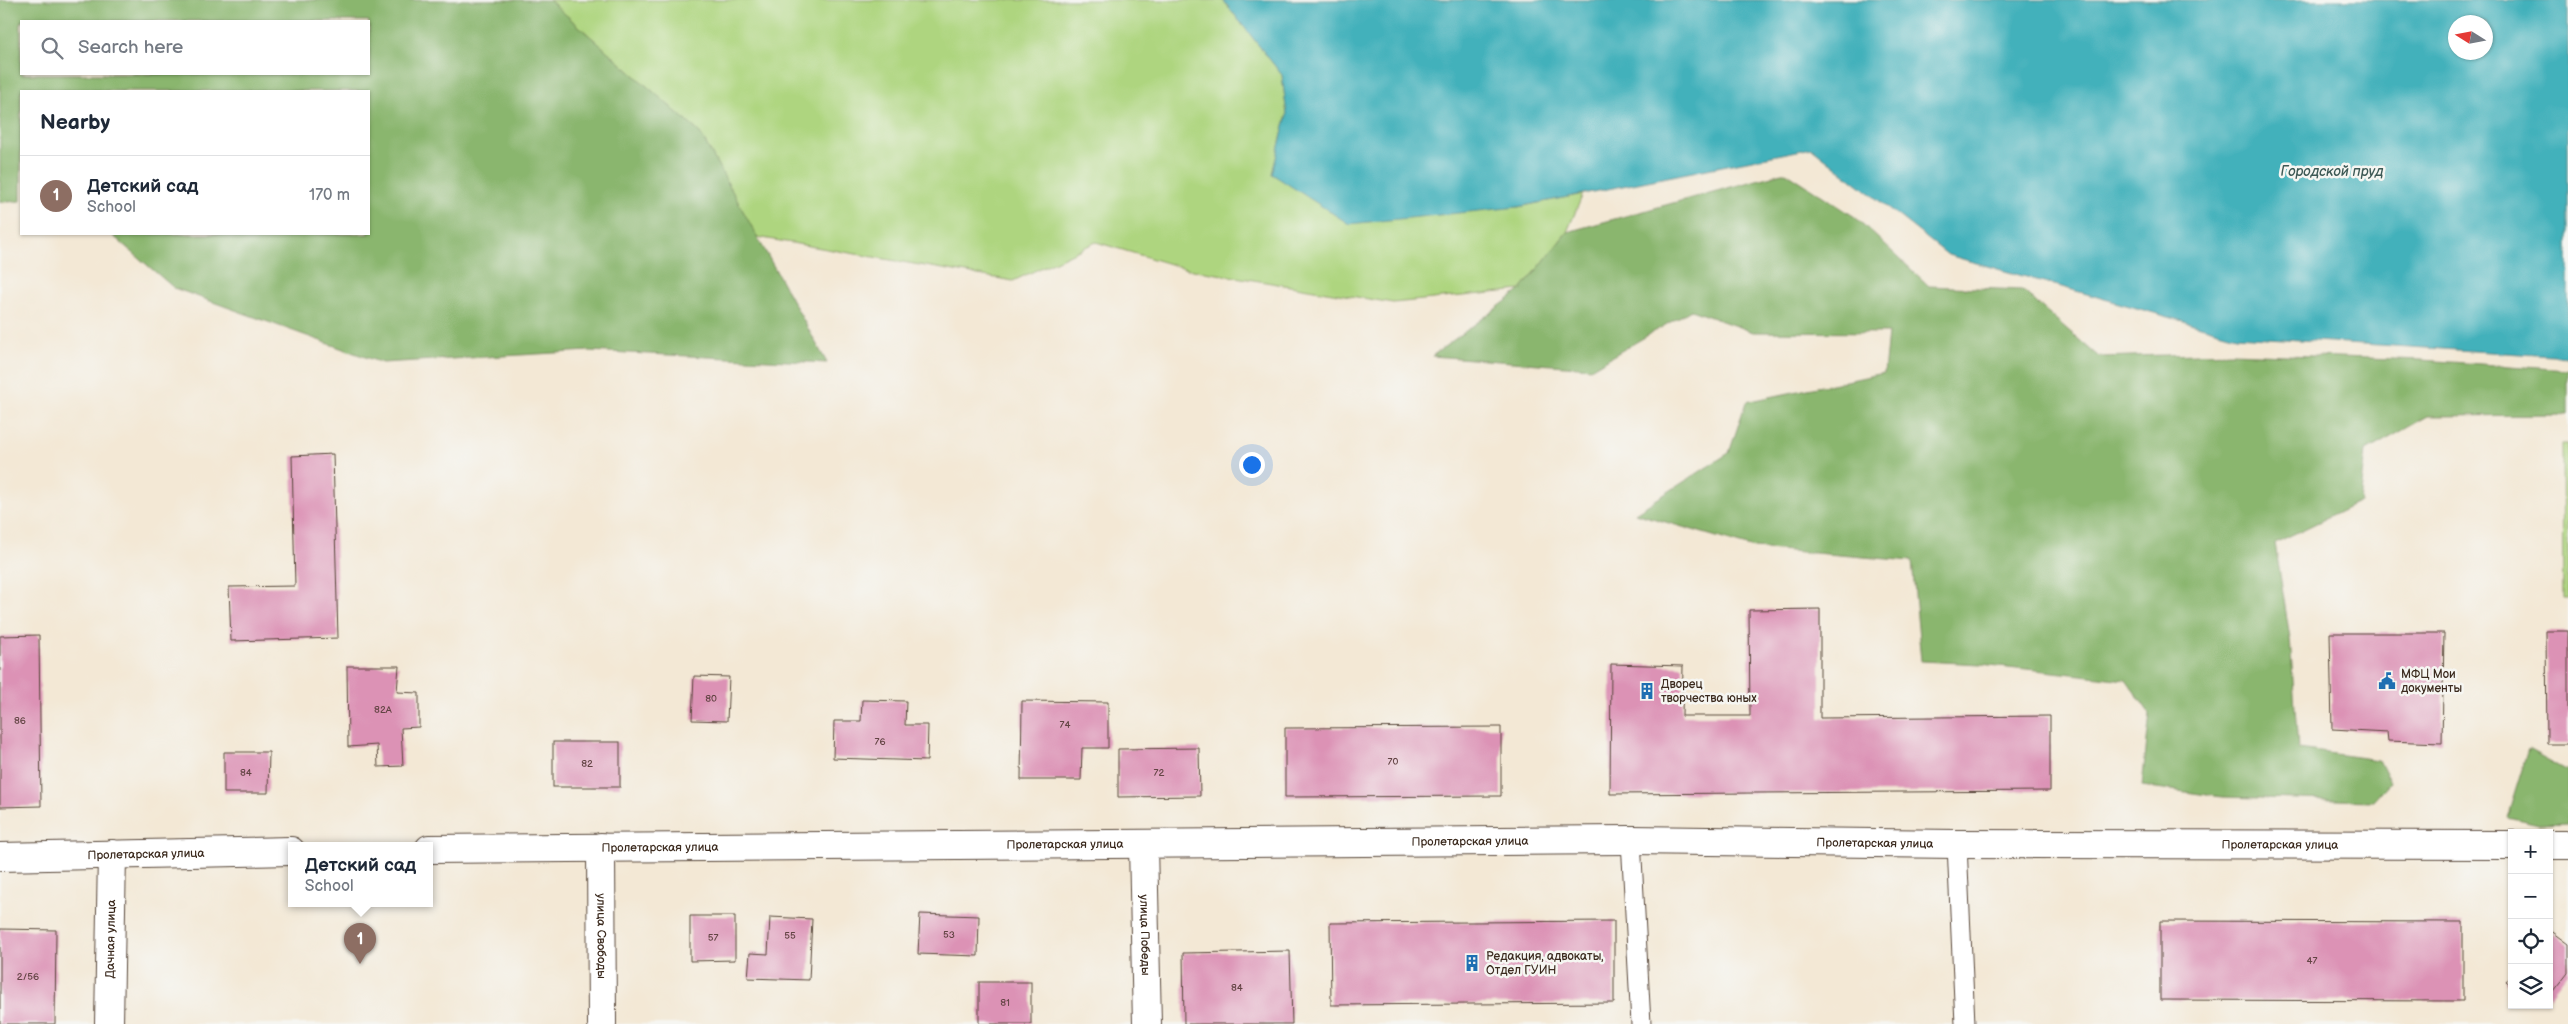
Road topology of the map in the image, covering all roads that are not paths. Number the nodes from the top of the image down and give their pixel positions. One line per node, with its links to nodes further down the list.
1 (1631, 840): 2 (street, Пролетарская улица); 3 (street, Пролетарская улица); 15 (lane)
2 (1957, 844): 4 (street, Пролетарская улица); 16 (lane)
3 (1143, 845): 7 (street, Пролетарская улица); 14 (street, улица Победы)
4 (2508, 845)
5 (2553, 845): 6 (street)
6 (2568, 845)
7 (601, 847): 8 (street, Пролетарская улица); 13 (street, улица Свободы)
8 (433, 850)
9 (288, 851): 10 (street, Пролетарская улица)
10 (112, 854): 11 (street, Пролетарская улица); 12 (street, Дачная улица)
11 (0, 857)
12 (109, 1024)
13 (602, 1024)
14 (1147, 1024)
15 (1641, 1024)
16 (1964, 1024)

